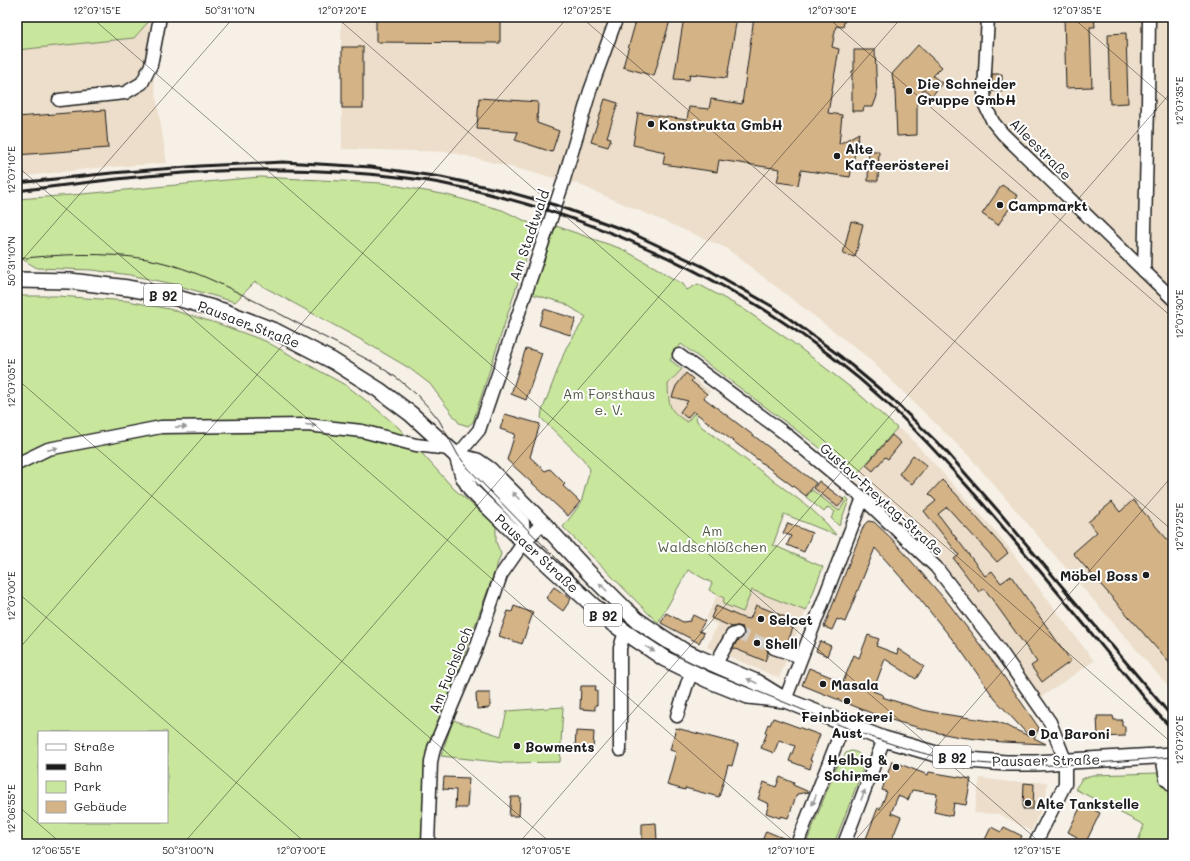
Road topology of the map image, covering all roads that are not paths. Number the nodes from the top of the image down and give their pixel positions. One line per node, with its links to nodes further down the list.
1 (160, 17): 5 (street)
2 (617, 17): 10 (street, Am Stadtwald)
3 (988, 17): 6 (street, Alleestraße)
4 (1149, 17): 6 (street)
5 (59, 100)
6 (1144, 271): 8 (street, Alleestraße)
7 (17, 280): 10 (main road, Pausaer Straße / B 92)
8 (1173, 299)
9 (679, 354): 12 (street, Gustav-Freytag-Straße)
10 (453, 453): 11 (street, Pausaer Straße, one-way to 10); 13 (street); 14 (main road, Pausaer Straße / B 92, one-way to 10); 15 (main road, Pausaer Straße / B 92)
11 (17, 464)
12 (863, 498): 19 (street); 28 (street, Gustav-Freytag-Straße)
13 (523, 522): 14 (street); 15 (street)
14 (543, 523): 15 (street, Am Fuchsloch); 20 (main road, Pausaer Straße / B 92, one-way to 14)
15 (524, 542): 16 (main road, Pausaer Straße / B 92); 30 (street, Am Fuchsloch)
16 (626, 633): 21 (main road, Pausaer Straße / B 92, one-way to 21); 26 (street)
17 (737, 633): 20 (street)
18 (774, 648): 19 (street)
19 (801, 657): 22 (street)
20 (715, 665): 22 (main road, Pausaer Straße / B 92, one-way to 20)
21 (692, 673): 22 (main road, Pausaer Straße / B 92); 23 (street)
22 (785, 700): 24 (main road, Pausaer Straße / B 92)
23 (677, 716)
24 (844, 724): 25 (main road, Pausaer Straße / B 92); 31 (street, one-way to 31)
25 (884, 739): 28 (main road, Pausaer Straße / B 92); 32 (street, one-way to 25)
26 (620, 750)
27 (1167, 755): 28 (main road, Pausaer Straße / B 92); 29 (street)
28 (1065, 762): 33 (street)
29 (1173, 786)
30 (428, 844)
31 (797, 844)
32 (844, 844)
33 (1035, 844)

